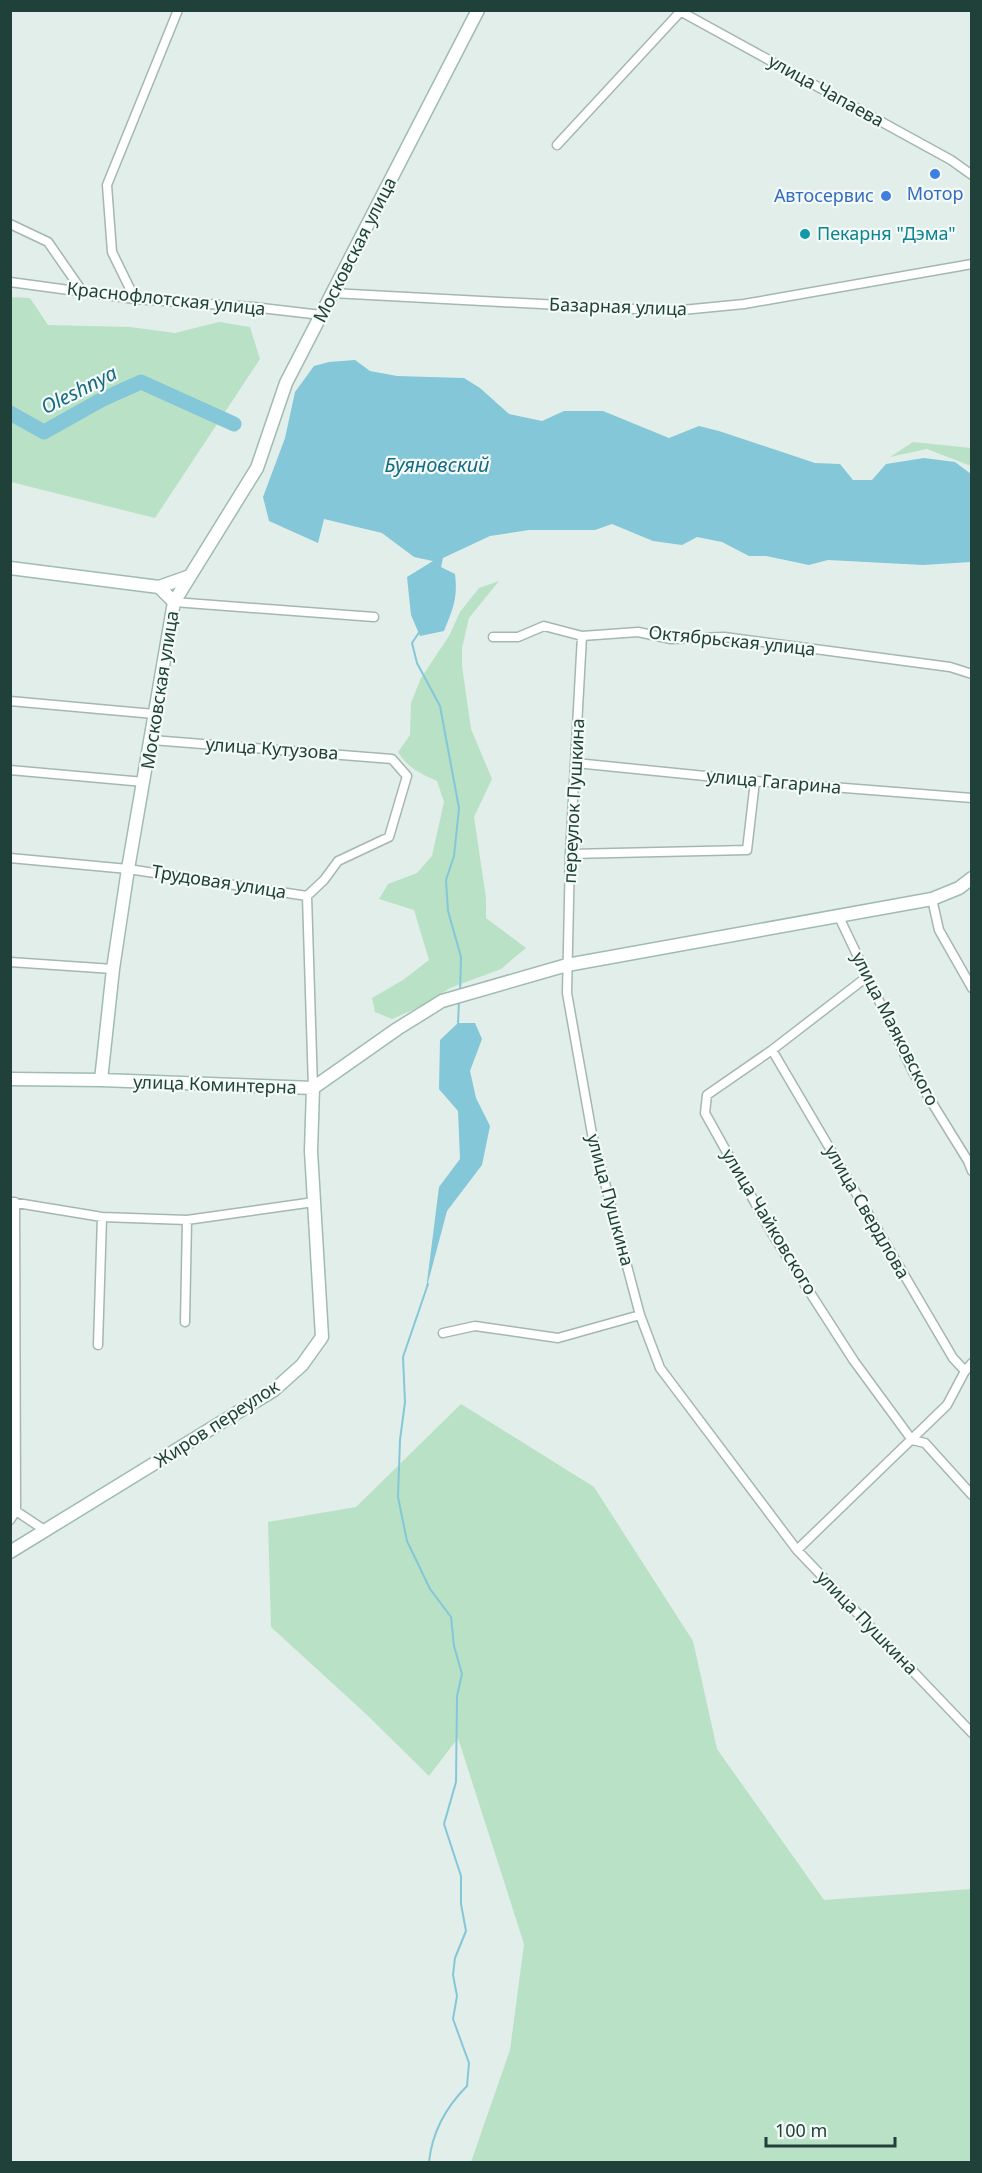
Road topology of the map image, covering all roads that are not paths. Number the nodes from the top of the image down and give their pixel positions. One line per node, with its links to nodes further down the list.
1 (178, 10): 11 (street)
2 (478, 10): 10 (street, Московская улица)
3 (680, 11): 4 (street); 5 (street, улица Чапаева)
4 (557, 145)
5 (972, 175)
6 (10, 224): 9 (street)
7 (972, 264): 10 (street, Базарная улица)
8 (10, 282): 9 (street, Краснофлотская улица)
9 (82, 291): 11 (street, Краснофлотская улица)
10 (332, 293): 12 (street, Московская улица)
11 (135, 299): 12 (street, Краснофлотская улица)
12 (321, 315): 14 (street, Московская улица)
13 (10, 568): 15 (street)
14 (190, 576): 15 (street); 16 (street, Московская улица)
15 (159, 587): 16 (street)
16 (174, 602): 17 (street); 22 (street, Московская улица)
17 (374, 617)
18 (582, 636): 19 (street, Октябрьская улица); 20 (street, Октябрьская улица); 24 (street, переулок Пушкина)
19 (493, 637)
20 (972, 674)
21 (10, 701): 22 (street)
22 (154, 714): 23 (street, Московская улица)
23 (152, 740): 26 (street, Московская улица); 33 (street, улица Кутузова)
24 (576, 764): 27 (street, улица Гагарина); 29 (street, переулок Пушкина)
25 (10, 770): 26 (street)
26 (144, 782): 31 (street, Московская улица)
27 (755, 782): 28 (street, улица Гагарина); 29 (street)
28 (972, 798)
29 (570, 854): 37 (street, переулок Пушкина)
30 (10, 858): 31 (street, Трудовая улица)
31 (128, 868): 33 (street, Трудовая улица); 38 (street, Московская улица)
32 (972, 878): 34 (street)
33 (307, 896): 44 (street, Трудовая улица)
34 (932, 898): 35 (street); 40 (street)
35 (839, 917): 37 (street); 39 (street, улица Маяковского)
36 (10, 962): 38 (street)
37 (567, 965): 44 (street, улица Коминтерна); 50 (street, улица Пушкина)
38 (113, 969): 43 (street, Московская улица)
39 (868, 976): 41 (street, улица Чайковского); 45 (street, улица Маяковского)
40 (972, 988)
41 (772, 1050): 55 (street, улица Свердлова); 56 (street, улица Чайковского)
42 (10, 1079): 43 (street, улица Коминтерна)
43 (101, 1080): 44 (street, улица Коминтерна)
44 (313, 1088): 47 (street, Жиров переулок)
45 (972, 1171)
46 (13, 1202): 48 (street); 58 (street)
47 (314, 1202): 49 (street); 60 (street, Жиров переулок)
48 (102, 1216): 49 (street); 53 (street)
49 (186, 1220): 51 (street)
50 (640, 1315): 52 (street); 61 (street, улица Пушкина)
51 (185, 1322)
52 (443, 1333)
53 (98, 1345)
54 (972, 1363): 55 (street)
55 (965, 1371): 56 (street)
56 (912, 1440): 57 (street, улица Чайковского); 61 (street)
57 (972, 1496)
58 (16, 1511): 59 (street); 60 (street)
59 (10, 1520)
60 (46, 1531): 62 (street, Жиров переулок)
61 (797, 1550): 63 (street, улица Пушкина)
62 (10, 1552)
63 (972, 1733)

